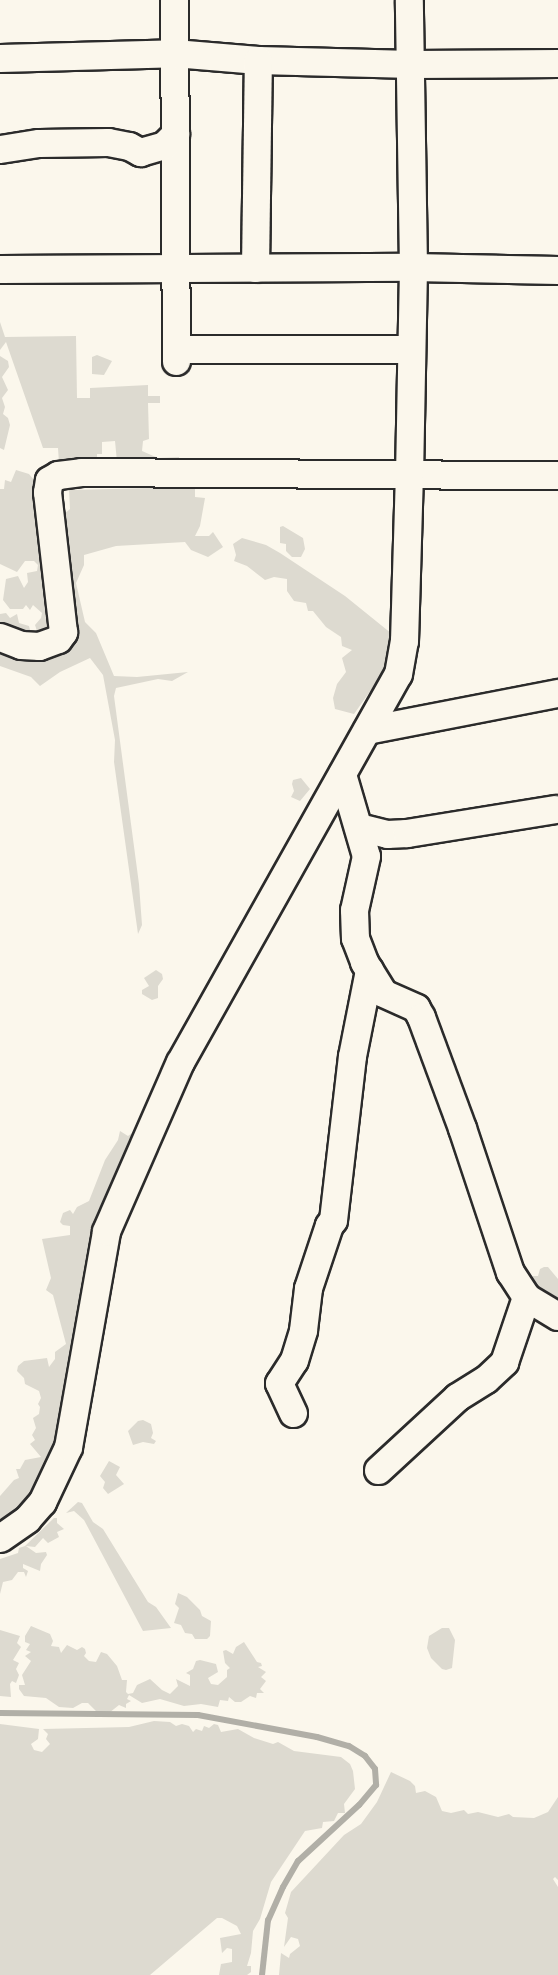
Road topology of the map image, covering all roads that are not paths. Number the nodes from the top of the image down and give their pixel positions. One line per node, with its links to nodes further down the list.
1 (174, 0): 3 (street)
2 (409, 0): 7 (street)
3 (174, 53): 4 (street); 5 (street); 8 (street)
4 (0, 58)
5 (258, 60): 7 (street); 11 (street)
6 (558, 63): 7 (street)
7 (412, 64): 10 (street)
8 (175, 134): 9 (street); 13 (street)
9 (0, 149)
10 (413, 267): 11 (street); 14 (street); 15 (street)
11 (255, 268): 13 (street)
12 (0, 269): 13 (street)
13 (176, 269): 15 (street)
14 (558, 270)
15 (411, 349): 17 (street)
16 (558, 475): 17 (street)
17 (409, 476): 18 (street); 20 (street)
18 (0, 637)
19 (558, 693): 20 (street)
20 (367, 730): 21 (street)
21 (342, 774): 23 (street); 29 (street)
22 (555, 808): 23 (street)
23 (359, 827): 24 (street)
24 (369, 970): 25 (street); 27 (street)
25 (526, 1297): 26 (street); 28 (street)
26 (558, 1316)
27 (292, 1413)
28 (378, 1470)
29 (0, 1538)

